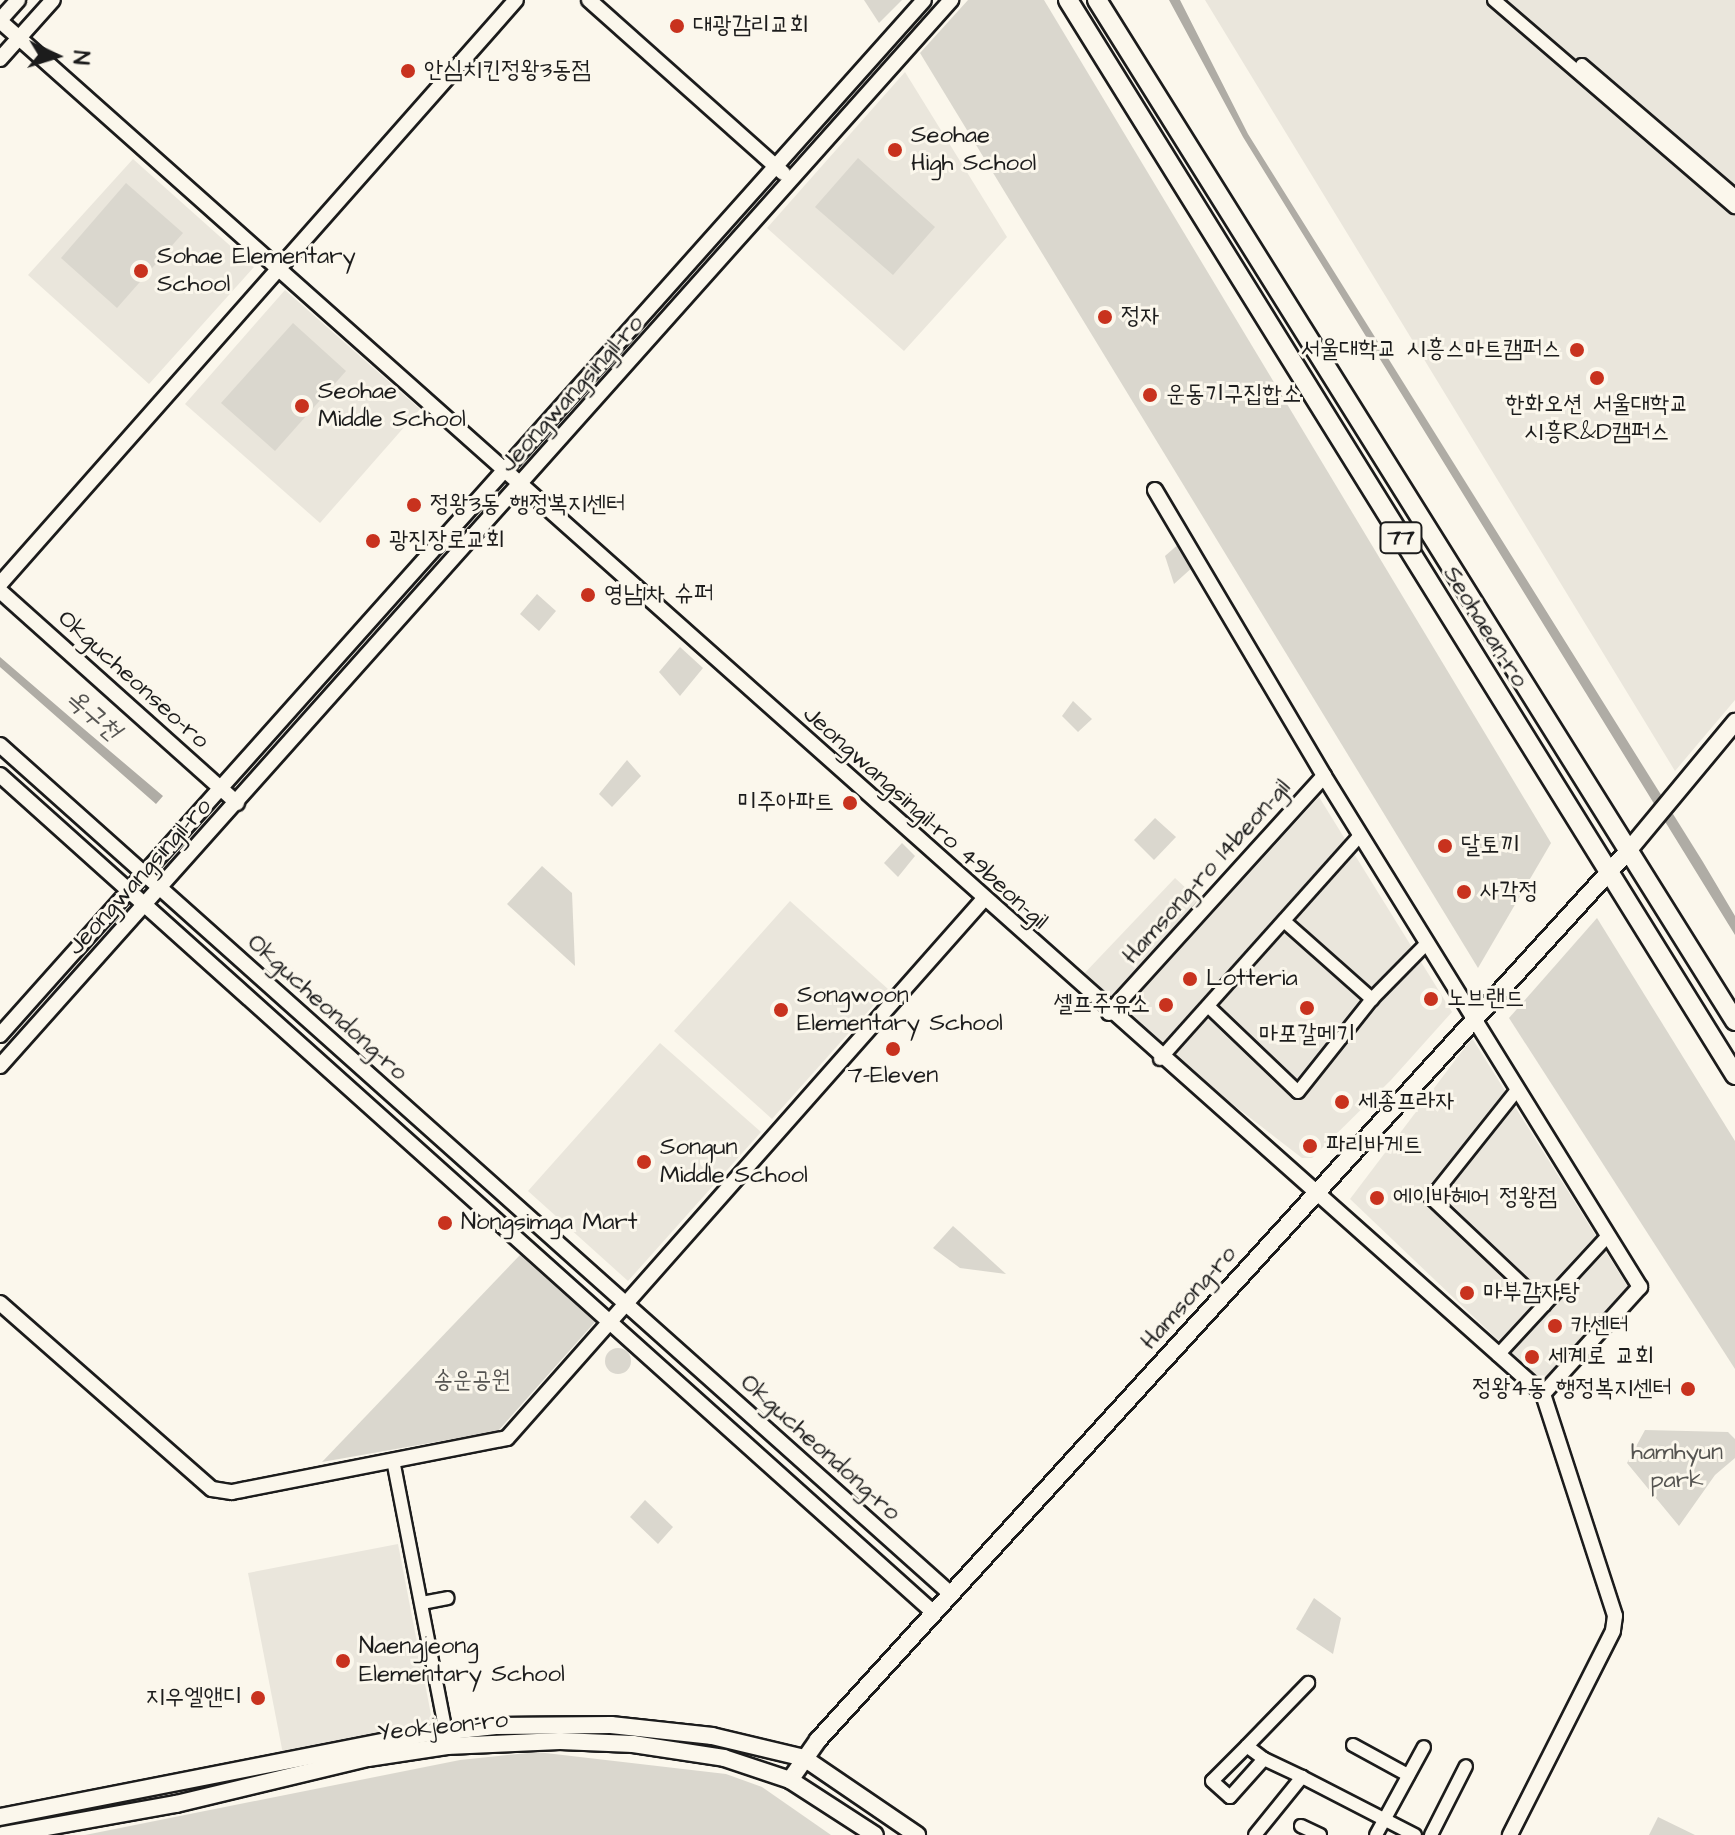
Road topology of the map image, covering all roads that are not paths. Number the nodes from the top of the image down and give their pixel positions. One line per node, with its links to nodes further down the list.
1 (18, 0): 11 (street)
2 (53, 0): 12 (street)
3 (516, 0): 18 (street)
4 (589, 0): 14 (street)
5 (924, 0): 14 (street, Jeongwangsingil-ro)
6 (951, 0): 15 (street, Jeongwangsingil-ro)
7 (1068, 0): 32 (main road, Seohaean-ro / 77)
8 (1097, 0): 31 (main road, Seohaean-ro / 77)
9 (1494, 0): 17 (street)
10 (1506, 0): 16 (street)
11 (0, 20): 12 (street, Jeongwangsingil-ro 49beon-gil)
12 (19, 38): 13 (street); 18 (street, Jeongwangsingil-ro 49beon-gil)
13 (0, 59)
14 (776, 167): 15 (street); 19 (street, Jeongwangsingil-ro)
15 (791, 181): 20 (street, Jeongwangsingil-ro)
16 (1735, 196)
17 (1735, 207)
18 (278, 269): 19 (street, Jeongwangsingil-ro 49beon-gil); 22 (street)
19 (506, 470): 20 (street, Jeongwangsingil-ro 49beon-gil); 28 (street, Jeongwangsingil-ro)
20 (520, 485): 29 (street, Jeongwangsingil-ro); 36 (street, Jeongwangsingil-ro 49beon-gil)
21 (1155, 490): 27 (street)
22 (0, 584)
23 (0, 591): 28 (street, Okgucheonseo-ro)
24 (1735, 722): 31 (main road, Hamsong-ro)
25 (0, 745): 33 (street, Okgucheondong-ro)
26 (0, 775): 35 (street, Okgucheondong-ro)
27 (1324, 776): 30 (street, Hamsong-ro 14beon-gil); 42 (street, Hamsong-ro 14beon-gil)
28 (221, 789): 29 (street, Okgucheonseo-ro); 33 (street, Jeongwangsingil-ro)
29 (237, 803): 34 (street, Jeongwangsingil-ro)
30 (1360, 835): 38 (street); 39 (street, Hamsong-ro 14beon-gil)
31 (1628, 851): 32 (main road, Hamsong-ro); 44 (main road, Seohaean-ro / 77)
32 (1609, 873): 43 (main road, Hamsong-ro); 48 (main road, Seohaean-ro / 77)
33 (144, 874): 34 (street, Okgucheondong-ro); 35 (street, Jeongwangsingil-ro)
34 (157, 885): 37 (street, Jeongwangsingil-ro); 53 (street, Okgucheondong-ro)
35 (129, 890): 37 (street, Okgucheondong-ro); 45 (street, Jeongwangsingil-ro)
36 (983, 900): 42 (street, Jeongwangsingil-ro 49beon-gil); 53 (street)
37 (142, 902): 47 (street, Jeongwangsingil-ro); 55 (street, Okgucheondong-ro)
38 (1284, 921): 40 (street); 41 (street)
39 (1427, 943): 40 (street); 43 (street, Hamsong-ro 14beon-gil)
40 (1372, 999): 41 (street)
41 (1208, 1006): 46 (street)
42 (1109, 1013): 46 (street, Jeongwangsingil-ro 49beon-gil)
43 (1474, 1019): 49 (street, Hamsong-ro 14beon-gil); 50 (main road, Hamsong-ro)
44 (1735, 1021)
45 (0, 1035)
46 (1160, 1059): 50 (street, Jeongwangsingil-ro 49beon-gil)
47 (0, 1066)
48 (1735, 1075)
49 (1517, 1090): 51 (street, Hamsong-ro 14beon-gil); 54 (street)
50 (1316, 1197): 56 (street, Jeongwangsingil-ro 49beon-gil); 59 (main road, Hamsong-ro)
51 (1608, 1236): 54 (street); 57 (street, Hamsong-ro 14beon-gil)
52 (0, 1303): 58 (street)
53 (625, 1303): 55 (street); 59 (street, Okgucheondong-ro)
54 (1544, 1305): 56 (street)
55 (610, 1321): 58 (street); 62 (street, Okgucheondong-ro)
56 (1498, 1355): 57 (street, Jeongwangsingil-ro 49beon-gil)
57 (1543, 1394): 85 (street)
58 (393, 1460): 61 (street, Yeokjeon-ro)
59 (951, 1594): 62 (main road, Hamsong-ro)
60 (448, 1598): 61 (street)
61 (422, 1603): 64 (street, Yeokjeon-ro)
62 (934, 1613): 68 (main road, Hamsong-ro)
63 (1308, 1683): 66 (street)
64 (446, 1732): 68 (main road, Yeokjeon-ro); 74 (main road, Yeokjeon-ro)
65 (1353, 1745): 71 (street)
66 (1247, 1746): 69 (street); 69 (street)
67 (1424, 1747): 71 (street)
68 (804, 1758): 73 (main road, Hamsong-ro); 79 (main road, Yeokjeon-ro)
69 (1264, 1759): 72 (street)
70 (1466, 1766): 84 (street)
71 (1408, 1775): 75 (street)
72 (1302, 1777): 75 (street); 80 (street)
73 (790, 1780): 77 (main road, Yeokjeon-ro); 78 (main road, Yeokjeon-ro)
74 (0, 1817)
75 (1385, 1819): 82 (street); 83 (street)
76 (1301, 1826): 81 (street)
77 (3, 1835)
78 (875, 1835)
79 (917, 1835)
80 (1255, 1835)
81 (1320, 1835)
82 (1376, 1835)
83 (1415, 1835)
84 (1431, 1835)
85 (1510, 1835)

